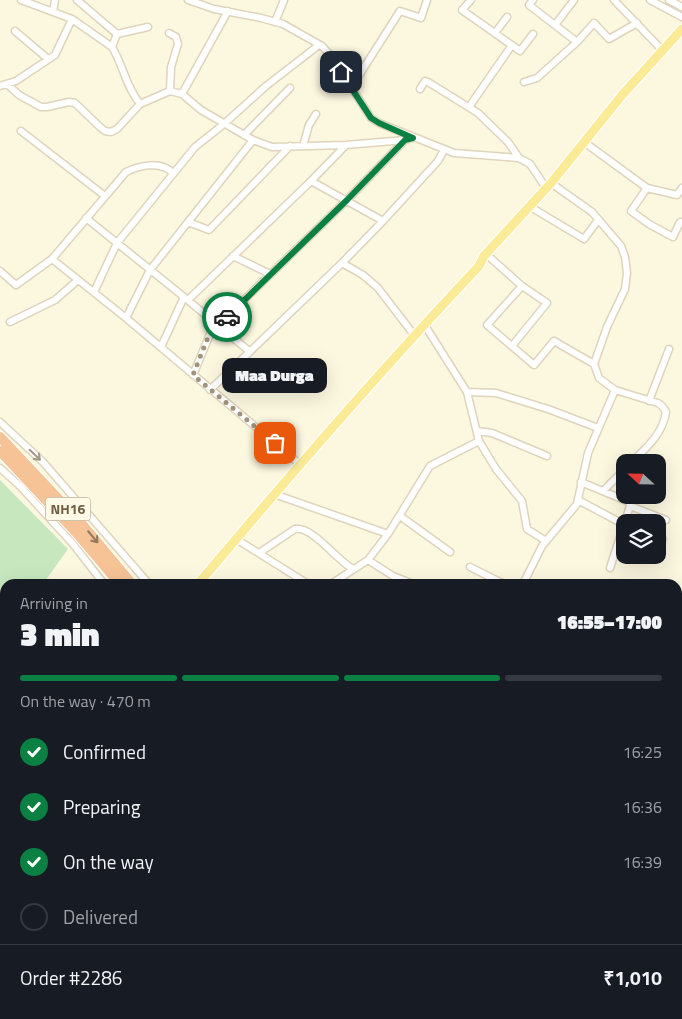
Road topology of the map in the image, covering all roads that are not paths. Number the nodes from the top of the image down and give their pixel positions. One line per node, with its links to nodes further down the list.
1 (21, 0): 15 (street)
2 (55, 0): 15 (street)
3 (77, 0): 27 (street)
4 (188, 0): 14 (street)
5 (284, 0): 19 (street)
6 (427, 0): 38 (street)
7 (471, 0): 26 (street)
8 (533, 0): 21 (street)
9 (574, 0): 21 (street)
10 (614, 0): 20 (street)
11 (650, 0): 16 (street)
12 (669, 0): 13 (street)
13 (682, 7)
14 (228, 11): 19 (street); 41 (street)
15 (53, 12): 18 (street)
16 (682, 16)
17 (507, 17): 26 (street)
18 (72, 18): 32 (street); 34 (street)
19 (275, 22): 30 (street)
20 (637, 23): 29 (street); 33 (street)
21 (555, 25): 29 (street)
22 (148, 27): 27 (street)
23 (682, 29): 33 (main road)
24 (15, 31): 34 (street)
25 (169, 33): 40 (street)
26 (495, 33): 31 (street)
27 (117, 34): 32 (street)
28 (533, 34): 31 (street)
29 (577, 42): 35 (street)
30 (319, 45): 38 (street); 45 (street)
31 (512, 45): 43 (street)
32 (112, 47): 42 (street)
33 (663, 51): 51 (main road)
34 (48, 59): 36 (street)
35 (524, 82)
36 (3, 85): 42 (street)
37 (290, 88): 47 (street)
38 (351, 88): 48 (street)
39 (420, 89): 43 (street)
40 (170, 91): 41 (street); 42 (street)
41 (182, 94): 45 (street)
42 (140, 104)
43 (469, 107): 56 (street)
44 (316, 114): 54 (street)
45 (224, 124): 47 (street); 57 (street)
46 (21, 131): 62 (street)
47 (244, 135): 49 (street)
48 (413, 138): 50 (street); 55 (street)
49 (252, 140): 53 (street); 68 (street)
50 (405, 140): 52 (street); 63 (street)
51 (584, 142): 59 (main road); 60 (street)
52 (346, 145): 54 (street); 58 (street)
53 (290, 146): 54 (street); 68 (street)
54 (303, 146)
55 (444, 150): 56 (street); 67 (street)
56 (519, 158): 59 (street)
57 (173, 173): 62 (street); 70 (street)
58 (311, 181): 63 (street); 72 (street)
59 (548, 186): 64 (main road); 66 (street)
60 (647, 188): 61 (street); 69 (street)
61 (682, 188)
62 (105, 196): 65 (street)
63 (347, 200): 67 (street); 77 (street)
64 (530, 206): 66 (street); 71 (main road)
65 (86, 218): 70 (street); 73 (street)
66 (598, 220): 92 (street)
67 (383, 221): 74 (street)
68 (188, 222): 75 (street)
69 (682, 222)
70 (117, 243): 75 (street); 80 (street)
71 (485, 255): 79 (street); 85 (main road); 86 (main road)
72 (233, 256): 77 (street); 81 (street)
73 (52, 259): 76 (street); 78 (street)
74 (342, 263): 86 (street); 90 (street)
75 (150, 270): 81 (street); 82 (street)
76 (0, 271)
77 (270, 274): 84 (street)
78 (78, 280): 80 (street); 83 (street)
79 (522, 286): 87 (street); 87 (street)
80 (94, 292): 82 (street)
81 (186, 298): 84 (street); 88 (street)
82 (126, 318): 88 (street)
83 (10, 322)
84 (216, 323): 90 (street); 93 (street)
85 (424, 324): 91 (main road); 96 (street)
86 (411, 331): 91 (main road)
87 (512, 346): 92 (street)
88 (161, 347): 93 (street)
89 (669, 349): 97 (street)
90 (249, 352): 94 (street)
91 (394, 354): 106 (main road); 111 (main road)
92 (594, 364): 95 (street)
93 (193, 375): 94 (street)
94 (210, 390): 106 (street)
95 (615, 390): 97 (street); 99 (street)
96 (467, 392): 99 (street); 100 (street)
97 (649, 401): 104 (street)
98 (0, 422): 126 (street, one-way to 126)
99 (598, 428): 109 (street)
100 (477, 432): 102 (street); 105 (street)
101 (0, 437): 132 (highway, NH16, one-way to 132)
102 (479, 441): 116 (street); 120 (street)
103 (0, 451): 131 (highway, NH16)
104 (640, 454)
105 (547, 456)
106 (296, 460): 121 (main road)
107 (0, 468): 130 (street)
108 (616, 478): 110 (street)
109 (582, 482): 110 (street); 112 (street)
110 (603, 490): 113 (street)
111 (274, 494): 118 (street); 119 (main road)
112 (578, 500): 117 (street); 120 (street)
113 (630, 506): 114 (street); 115 (street)
114 (628, 514)
115 (651, 514)
116 (400, 516): 118 (street); 123 (street)
117 (616, 520)
118 (388, 534): 125 (street)
119 (236, 539): 121 (main road); 124 (street)
120 (546, 541): 141 (street)
121 (224, 549): 135 (main road); 136 (main road)
122 (616, 551): 128 (street)
123 (450, 552)
124 (259, 553): 129 (street); 137 (street)
125 (368, 560): 129 (street); 139 (street)
126 (135, 567): 133 (street); 134 (street)
127 (470, 567): 140 (street)
128 (610, 568)
129 (354, 569): 138 (street)
130 (100, 579)
131 (116, 579)
132 (129, 579)
133 (136, 579)
134 (145, 579)
135 (196, 579)
136 (202, 579)
137 (300, 579)
138 (339, 579)
139 (400, 579)
140 (494, 579)
141 (527, 579)

